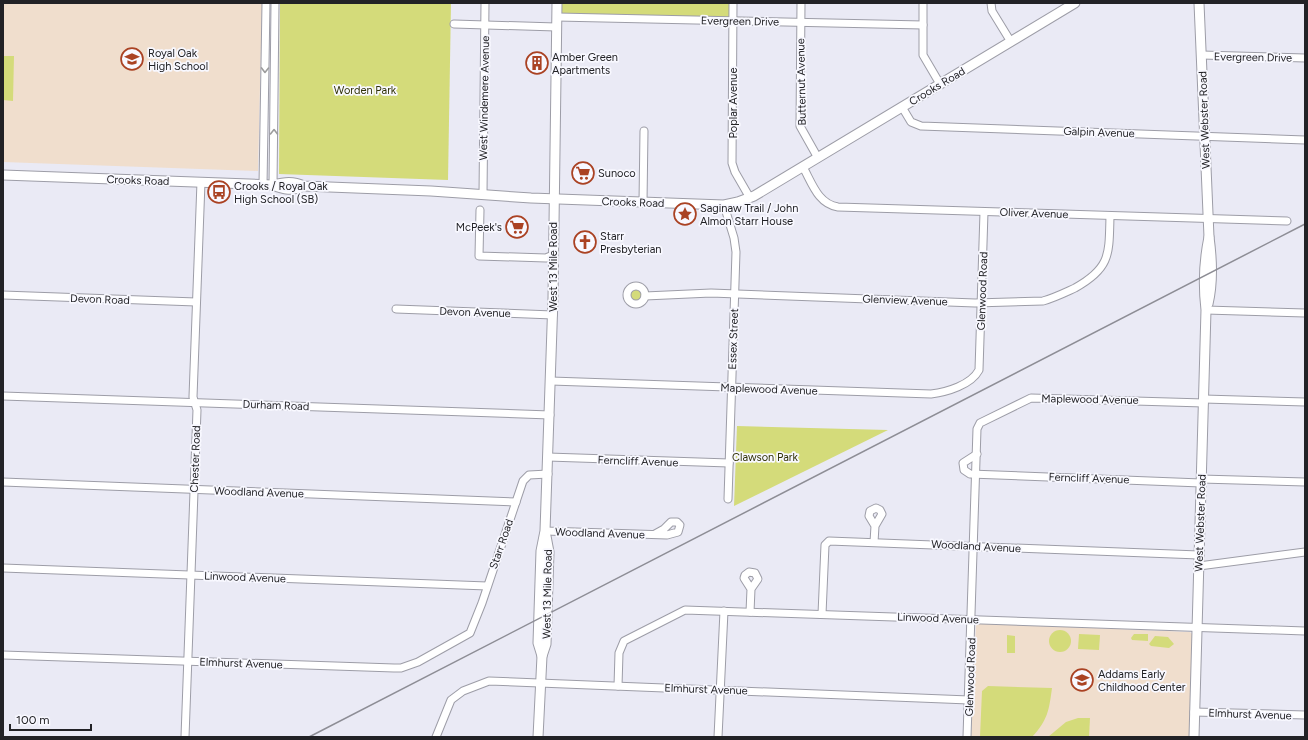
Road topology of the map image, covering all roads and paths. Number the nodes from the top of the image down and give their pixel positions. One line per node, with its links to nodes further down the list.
1 (266, 3): 18 (street)
2 (275, 3): 19 (street)
3 (485, 3): 15 (street, West Windemere Avenue)
4 (557, 3): 12 (main road, West 13 Mile Road)
5 (733, 3): 11 (street, Poplar Avenue)
6 (801, 3): 13 (street, Butternut Avenue)
7 (923, 3): 16 (street)
8 (991, 3): 17 (street)
9 (1075, 3): 17 (main road, Crooks Road)
10 (1199, 3): 20 (main road, West Webster Road)
11 (733, 21): 12 (street, Evergreen Drive); 13 (street, Evergreen Drive); 38 (street, Poplar Avenue)
12 (557, 22): 15 (street, Evergreen Drive); 39 (main road, West 13 Mile Road)
13 (800, 23): 16 (street, Evergreen Drive); 31 (street, Butternut Avenue)
14 (454, 24): 15 (street, Evergreen Drive)
15 (485, 25): 37 (street, West Windemere Avenue)
16 (923, 25): 22 (street)
17 (1011, 42): 22 (main road, Crooks Road)
18 (265, 47): 19 (street); 23 (street, one-way to 23)
19 (274, 48): 24 (street)
20 (1202, 55): 21 (street, Evergreen Drive); 27 (main road, West Webster Road)
21 (1305, 58)
22 (940, 84): 25 (main road, Crooks Road)
23 (264, 102): 24 (street); 30 (street)
24 (274, 106): 29 (street, one-way to 24)
25 (902, 107): 27 (street, Galpin Avenue); 31 (main road, Crooks Road)
26 (644, 132): 40 (street)
27 (1205, 137): 28 (street, Galpin Avenue); 45 (main road, West Webster Road)
28 (1305, 140)
29 (273, 155): 30 (street); 36 (street)
30 (264, 156): 35 (street)
31 (818, 158): 32 (main road, Crooks Road)
32 (803, 167): 38 (main road, Crooks Road); 43 (street, Oliver Avenue)
33 (3, 175): 34 (main road, Crooks Road)
34 (201, 182): 35 (main road, Crooks Road); 51 (street, Chester Road)
35 (263, 184): 36 (main road, Crooks Road)
36 (273, 185): 37 (main road, Crooks Road)
37 (483, 194): 39 (main road, Crooks Road)
38 (750, 198): 41 (main road, Crooks Road)
39 (554, 199): 40 (main road, Crooks Road); 47 (main road, West 13 Mile Road)
40 (643, 202): 41 (main road, Crooks Road)
41 (724, 205): 48 (street, Essex Street)
42 (480, 210): 47 (street)
43 (984, 212): 44 (street, Oliver Avenue); 52 (street, Glenwood Road)
44 (1110, 216): 45 (street, Oliver Avenue); 52 (street, Glenview Avenue)
45 (1209, 219): 46 (street, Oliver Avenue); 54 (main road, West Webster Road)
46 (1287, 221)
47 (554, 255): 56 (main road, West 13 Mile Road)
48 (735, 294): 50 (street, Glenview Avenue); 52 (street, Glenview Avenue); 59 (street, Essex Street)
49 (3, 295): 51 (street, Devon Road)
50 (645, 296)
51 (196, 302): 63 (street, Chester Road)
52 (982, 302): 57 (street, Glenwood Road)
53 (396, 309): 56 (street, Devon Avenue)
54 (1206, 310): 55 (street); 61 (main road, West Webster Road)
55 (1305, 313)
56 (553, 314): 58 (main road, West 13 Mile Road)
57 (979, 370): 59 (street, Maplewood Avenue)
58 (550, 381): 59 (street, Maplewood Avenue); 64 (main road, West 13 Mile Road)
59 (731, 388): 68 (street, Essex Street)
60 (3, 396): 63 (street, Durham Road)
61 (1204, 401): 62 (street, Maplewood Avenue); 65 (street, Maplewood Avenue); 71 (main road, West Webster Road)
62 (1305, 402)
63 (195, 403): 64 (street, Durham Road); 74 (street, Chester Road)
64 (550, 415): 67 (main road, West 13 Mile Road)
65 (981, 422): 66 (street, Glenwood Road)
66 (977, 454): 70 (street, Glenwood Road); 70 (street)
67 (548, 458): 68 (street, Ferncliff Avenue); 69 (main road, West 13 Mile Road)
68 (729, 463): 75 (street, Essex Street)
69 (548, 474): 76 (street, Starr Road); 78 (main road, West 13 Mile Road)
70 (976, 474): 71 (street, Ferncliff Avenue); 81 (street, Glenwood Road)
71 (1201, 481): 73 (street, Ferncliff Avenue); 83 (main road, West Webster Road)
72 (3, 482): 74 (street, Woodland Avenue)
73 (1305, 482)
74 (194, 489): 76 (street, Woodland Avenue); 86 (street, Chester Road)
75 (728, 499)
76 (516, 502): 87 (street, Starr Road)
77 (875, 526): 80 (street)
78 (545, 531): 79 (street, Woodland Avenue); 98 (main road, West 13 Mile Road)
79 (655, 534)
80 (874, 542): 81 (street, Woodland Avenue); 91 (street, Woodland Avenue)
81 (974, 546): 83 (street, Woodland Avenue); 92 (street, Glenwood Road)
82 (1305, 552): 84 (street)
83 (1199, 555): 84 (main road, West Webster Road)
84 (1199, 566): 93 (main road, West Webster Road)
85 (3, 568): 86 (street, Linwood Avenue)
86 (191, 575): 87 (street, Linwood Avenue); 97 (street, Chester Road)
87 (487, 586): 95 (street, Starr Road)
88 (751, 589): 90 (street)
89 (724, 611): 90 (street, Linwood Avenue); 99 (street, Linwood Avenue); 100 (street)
90 (750, 612): 91 (street, Linwood Avenue)
91 (822, 614): 92 (street, Linwood Avenue)
92 (972, 619): 93 (street, Linwood Avenue); 101 (street, Glenwood Road)
93 (1197, 628): 94 (street, Linwood Avenue); 102 (main road, West Webster Road)
94 (1305, 631)
95 (470, 633): 97 (street, Elmhurst Avenue)
96 (3, 655): 97 (street, Elmhurst Avenue)
97 (188, 661): 104 (street, Chester Road)
98 (540, 683): 99 (street, Elmhurst Avenue); 105 (street, Elmhurst Avenue); 106 (main road, West 13 Mile Road)
99 (618, 686): 100 (street, Elmhurst Avenue)
100 (721, 690): 101 (street, Elmhurst Avenue); 107 (street)
101 (969, 700): 108 (street, Glenwood Road)
102 (1194, 712): 103 (street, Elmhurst Avenue); 109 (main road, West Webster Road)
103 (1305, 715)
104 (185, 737)
105 (436, 737)
106 (538, 737)
107 (718, 737)
108 (967, 737)
109 (1194, 737)

